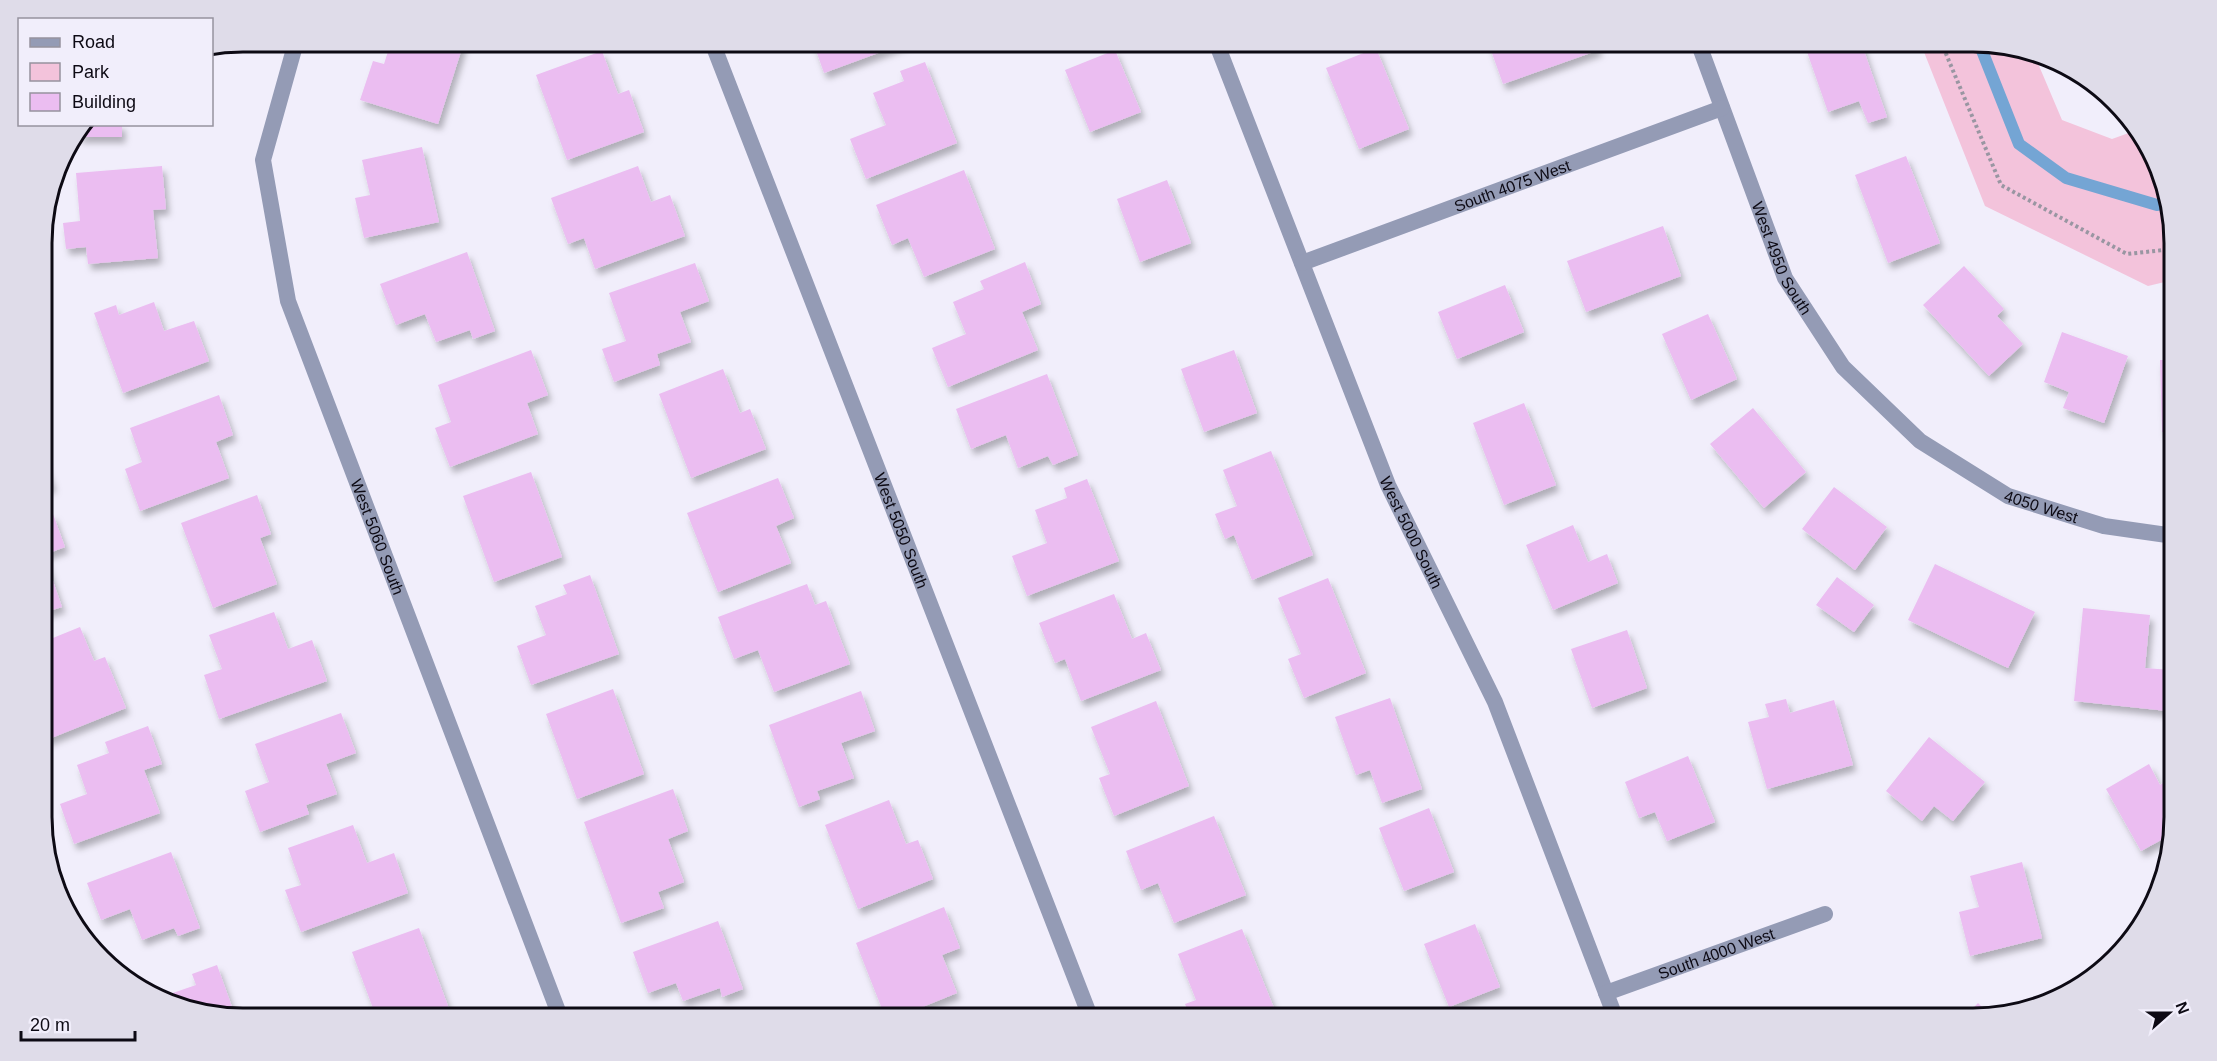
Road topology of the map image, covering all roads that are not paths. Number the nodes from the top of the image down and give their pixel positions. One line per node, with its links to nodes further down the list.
1 (293, 53): 11 (street, West 5060 South)
2 (716, 53): 12 (street, West 5050 South)
3 (1220, 53): 6 (street, West 5000 South)
4 (1702, 53): 5 (street, West 4950 South)
5 (1722, 108): 6 (street, South 4075 West); 7 (street, West 4950 South)
6 (1302, 263): 10 (street, West 5000 South)
7 (1920, 441): 8 (street, 4050 West)
8 (2164, 535)
9 (1825, 914): 10 (street, South 4000 West)
10 (1606, 993): 13 (street, West 5000 South)
11 (557, 1008)
12 (1087, 1008)
13 (1612, 1008)

